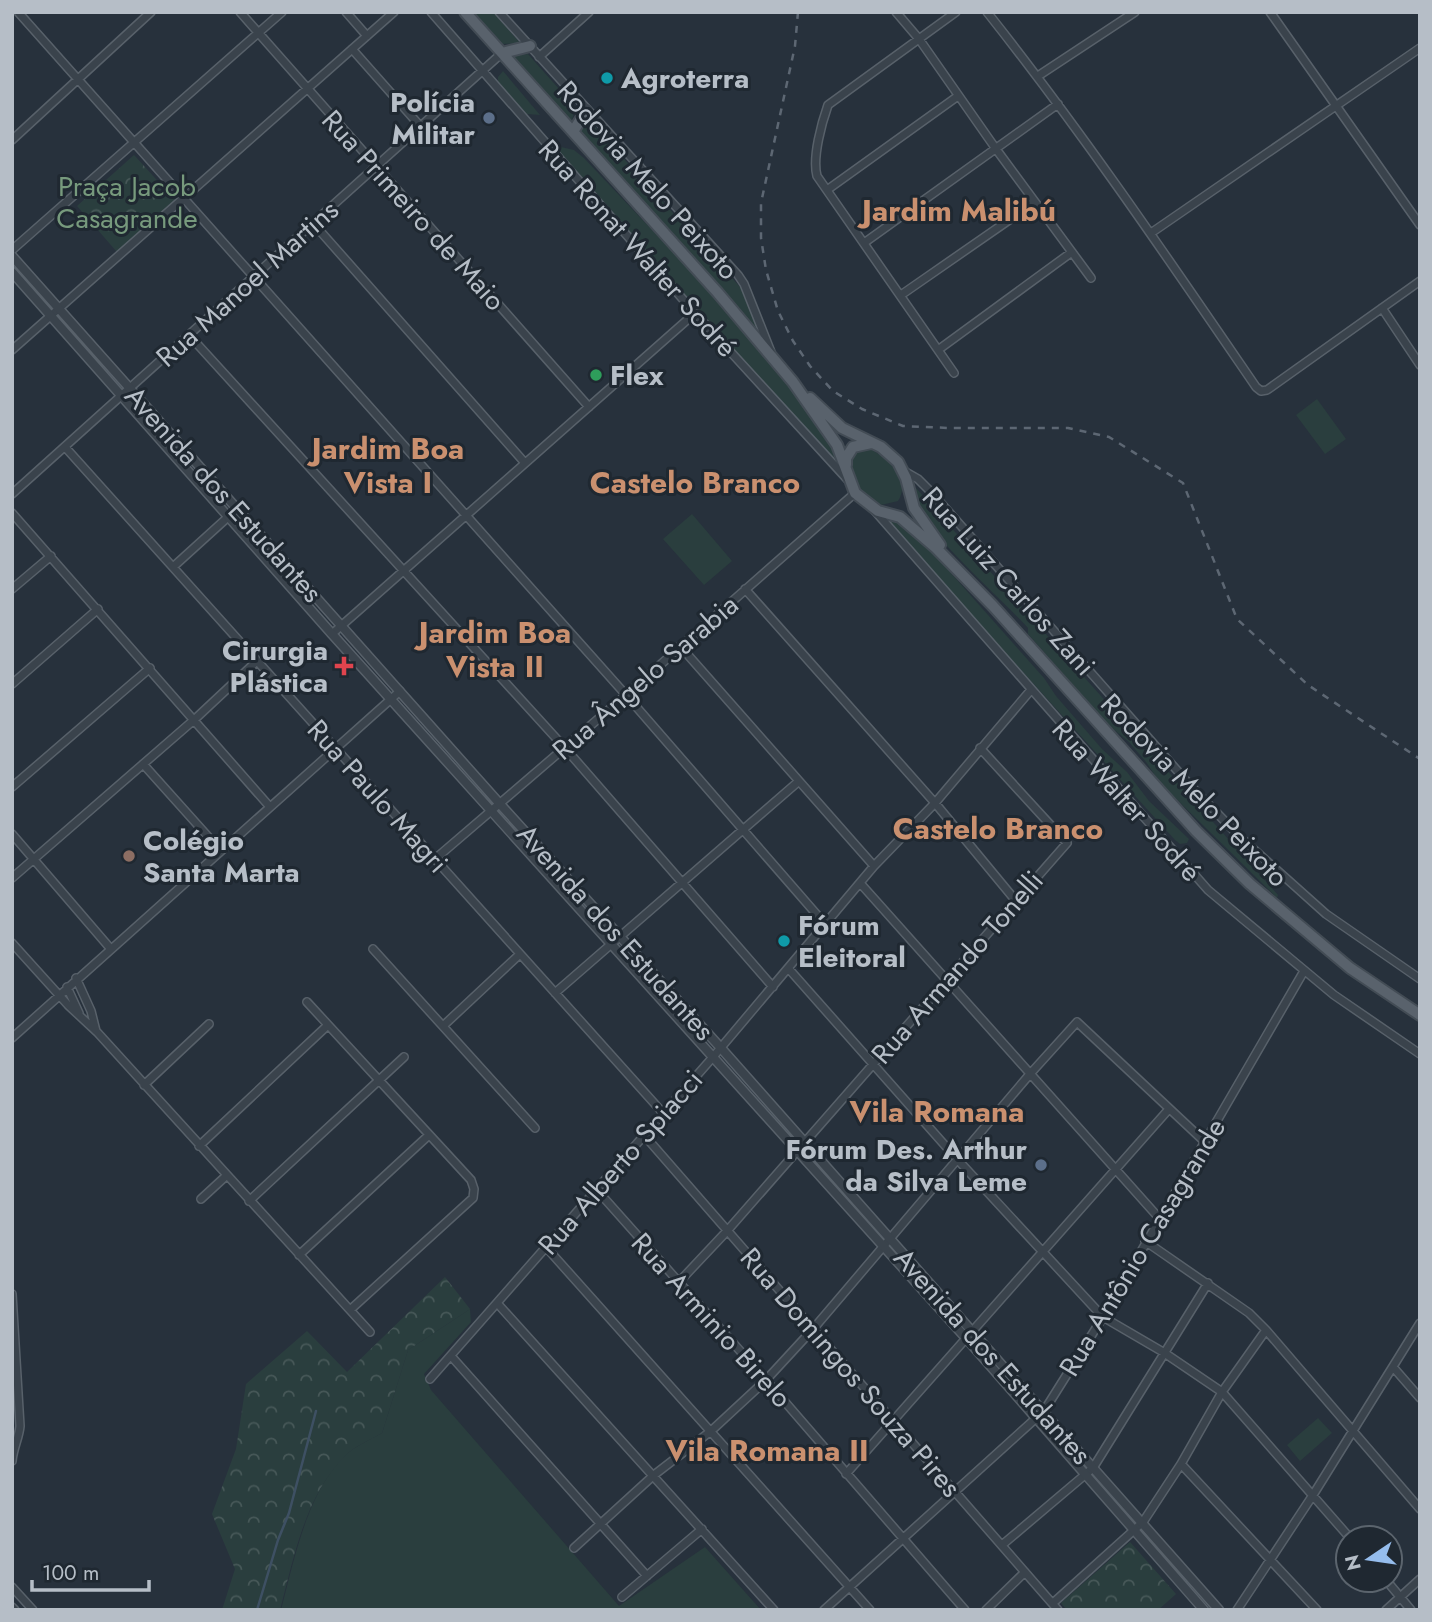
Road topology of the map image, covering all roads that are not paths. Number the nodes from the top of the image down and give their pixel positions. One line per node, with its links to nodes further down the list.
1 (18, 12): 26 (street)
2 (151, 12): 26 (street)
3 (240, 12): 16 (street, Rua Primeiro de Maio)
4 (282, 12): 16 (street)
5 (346, 12): 17 (street)
6 (394, 12): 17 (street)
7 (431, 12): 24 (street, Rua Ronat Walter Sodré)
8 (465, 12): 22 (main road, Rodovia Melo Peixoto)
9 (499, 12): 19 (street)
10 (589, 12): 23 (street)
11 (895, 12): 18 (street)
12 (956, 12): 18 (street)
13 (987, 12): 25 (street)
14 (1135, 12): 25 (street)
15 (1270, 12): 30 (street)
16 (258, 34): 27 (street, Rua Primeiro de Maio); 35 (street)
17 (367, 36): 21 (street)
18 (919, 39): 28 (street); 38 (street)
19 (530, 46): 22 (main road); 23 (street)
20 (1420, 48): 30 (street)
21 (352, 49): 27 (street); 32 (street)
22 (502, 53): 24 (street, Rua Manoel Martins); 33 (main road, Rodovia Melo Peixoto)
23 (539, 57): 31 (street)
24 (482, 72): 32 (street, Rua Manoel Martins); 54 (street, Rua Ronat Walter Sodré)
25 (1038, 76): 29 (street)
26 (77, 79): 34 (street); 35 (street)
27 (307, 89): 37 (street, Rua Primeiro de Maio); 39 (street)
28 (958, 96): 36 (street); 38 (street)
29 (1058, 104): 36 (street); 43 (street)
30 (1336, 105): 42 (street); 43 (street)
31 (586, 111): 33 (main road); 59 (street)
32 (421, 127): 37 (street, Rua Manoel Martins)
33 (573, 130): 59 (main road, Rodovia Melo Peixoto)
34 (12, 140)
35 (134, 143): 39 (street); 45 (street)
36 (996, 149): 40 (street); 44 (street)
37 (375, 168): 41 (street, Rua Manoel Martins); 65 (street, Rua Primeiro de Maio)
38 (827, 190): 44 (street)
39 (184, 199): 48 (street); 52 (street)
40 (1035, 202): 46 (street); 51 (street)
41 (313, 223): 48 (street, Rua Manoel Martins); 70 (street)
42 (1420, 225)
43 (1151, 233): 53 (street)
44 (864, 243): 51 (street)
45 (12, 253): 52 (street, Avenida dos Estudantes)
46 (1072, 253): 49 (street); 58 (street)
47 (12, 272): 55 (street, Avenida dos Estudantes)
48 (253, 277): 56 (street, Rua Manoel Martins); 82 (street)
49 (1091, 278)
50 (1420, 281): 53 (street)
51 (901, 295): 58 (street)
52 (59, 308): 55 (street); 63 (street, Avenida dos Estudantes)
53 (1382, 308): 60 (street)
54 (695, 313): 65 (street); 73 (street, Rua Ronat Walter Sodré)
55 (50, 316): 57 (street); 64 (street, Avenida dos Estudantes)
56 (189, 335): 63 (street, Rua Manoel Martins); 85 (street)
57 (12, 350)
58 (938, 350): 61 (street)
59 (774, 360): 62 (main road, Rodovia Melo Peixoto)
60 (1420, 365)
61 (954, 373)
62 (793, 382): 66 (main road, Rodovia Melo Peixoto); 71 (main road, Rodovia Melo Peixoto)
63 (130, 388): 64 (street, Rua Manoel Martins); 67 (street, Avenida dos Estudantes)
64 (122, 396): 68 (street, Rua Manoel Martins); 69 (street, Avenida dos Estudantes)
65 (589, 407): 70 (street)
66 (870, 443): 71 (main road); 72 (main road, Rodovia Melo Peixoto)
67 (183, 446): 69 (street); 78 (street, Avenida dos Estudantes)
68 (65, 447): 76 (street, Rua Manoel Martins); 84 (street, Rua Paulo Magri)
69 (174, 454): 81 (street, Avenida dos Estudantes)
70 (525, 463): 82 (street)
71 (846, 465): 73 (main road, Rodovia Melo Peixoto)
72 (903, 470): 75 (main road, Rodovia Melo Peixoto); 132 (street, Rua Luiz Carlos Zani)
73 (849, 481): 74 (main road, Rodovia Melo Peixoto)
74 (855, 493): 77 (main road, Rodovia Melo Peixoto); 88 (street, Rua Ângelo Sarabia)
75 (909, 493): 79 (main road); 86 (main road, Rodovia Melo Peixoto)
76 (12, 494)
77 (871, 507): 79 (main road, Rodovia Melo Peixoto); 97 (street, Rua Walter Sodré)
78 (238, 508): 81 (street); 90 (street, Avenida dos Estudantes)
79 (884, 512): 86 (main road, Rodovia Melo Peixoto)
80 (12, 513): 83 (street)
81 (229, 515): 84 (street); 91 (street, Avenida dos Estudantes)
82 (466, 516): 85 (street); 98 (street)
83 (51, 556): 87 (street); 89 (street)
84 (173, 567): 93 (street, Rua Paulo Magri)
85 (405, 571): 90 (street); 102 (street)
86 (960, 572): 138 (main road, Rodovia Melo Peixoto)
87 (12, 589)
88 (745, 589): 92 (street, Rua Ângelo Sarabia); 108 (street)
89 (98, 609): 94 (street); 95 (street)
90 (341, 626): 91 (street); 96 (street, Avenida dos Estudantes)
91 (332, 634): 99 (street, Avenida dos Estudantes)
92 (680, 646): 98 (street, Rua Ângelo Sarabia); 105 (street)
93 (257, 661): 100 (street); 101 (street, Rua Paulo Magri)
94 (150, 668): 100 (street); 106 (street)
95 (12, 684)
96 (400, 691): 99 (street); 107 (street, Avenida dos Estudantes)
97 (1030, 691): 103 (street, Rua Alberto Spiacci); 129 (street, Rua Walter Sodré)
98 (626, 695): 102 (street, Rua Ângelo Sarabia); 111 (street)
99 (391, 699): 101 (street); 110 (street, Avenida dos Estudantes)
100 (195, 719): 104 (street); 109 (street)
101 (336, 748): 109 (street); 115 (street, Rua Paulo Magri)
102 (565, 748): 107 (street, Rua Ângelo Sarabia); 118 (street)
103 (980, 748): 108 (street, Rua Alberto Spiacci); 120 (street, Rua Armando Tonelli)
104 (143, 765): 113 (street); 114 (street)
105 (799, 780): 111 (street); 116 (street)
106 (12, 787)
107 (499, 803): 110 (street, Rua Ângelo Sarabia); 122 (street, Avenida dos Estudantes)
108 (935, 803): 116 (street, Rua Alberto Spiacci); 120 (street)
109 (270, 807): 113 (street)
110 (491, 810): 115 (street, Rua Ângelo Sarabia); 124 (street, Avenida dos Estudantes)
111 (743, 829): 118 (street); 121 (street)
112 (12, 834): 114 (street)
113 (221, 851): 125 (street)
114 (33, 859): 117 (street); 125 (street)
115 (435, 859): 127 (street, Rua Paulo Magri)
116 (874, 866): 119 (street, Rua Alberto Spiacci)
117 (12, 878)
118 (681, 881): 122 (street); 134 (street)
119 (860, 883): 121 (street, Rua Alberto Spiacci); 131 (street)
120 (1016, 901): 131 (street, Rua Armando Tonelli)
121 (825, 924): 128 (street, Rua Alberto Spiacci)
122 (620, 936): 124 (street); 145 (street, Avenida dos Estudantes)
123 (12, 943): 136 (street)
124 (611, 943): 135 (street); 148 (street, Avenida dos Estudantes)
125 (110, 948): 130 (street)
126 (373, 948): 142 (street)
127 (520, 954): 135 (street, Rua Paulo Magri); 142 (street)
128 (788, 968): 134 (street, Rua Alberto Spiacci); 149 (street)
129 (1304, 971): 146 (street, Rua Walter Sodré); 158 (street, Rua Antônio Casagrande)
130 (76, 978): 133 (street); 143 (street)
131 (946, 979): 149 (street, Rua Armando Tonelli); 150 (street)
132 (1420, 979)
133 (67, 987): 136 (street); 139 (street)
134 (773, 987): 145 (street, Rua Alberto Spiacci)
135 (555, 993): 154 (street, Rua Paulo Magri)
136 (59, 995): 139 (street); 144 (street)
137 (307, 1002): 141 (street)
138 (1420, 1015)
139 (81, 1017): 143 (street)
140 (209, 1024): 152 (street)
141 (328, 1026): 151 (street); 160 (street)
142 (443, 1026): 155 (street)
143 (96, 1032): 152 (street)
144 (12, 1038)
145 (720, 1047): 148 (street, Rua Alberto Spiacci); 159 (street, Avenida dos Estudantes)
146 (1420, 1054)
147 (404, 1057): 151 (street)
148 (713, 1057): 154 (street, Rua Alberto Spiacci); 161 (street, Avenida dos Estudantes)
149 (873, 1062): 159 (street, Rua Armando Tonelli); 162 (street)
150 (1030, 1074): 153 (street); 162 (street); 163 (street)
151 (379, 1080): 156 (street); 167 (street)
152 (144, 1085): 160 (street)
153 (1169, 1109): 158 (street); 163 (street)
154 (663, 1114): 157 (street, Rua Alberto Spiacci)
155 (535, 1128)
156 (429, 1135): 174 (street); 179 (street)
157 (644, 1135): 165 (street, Rua Alberto Spiacci); 169 (street, Rua Domingos Souza Pires)
158 (1205, 1142): 168 (street, Rua Antônio Casagrande)
159 (804, 1143): 161 (street, Rua Armando Tonelli); 171 (street, Avenida dos Estudantes)
160 (199, 1146): 164 (street)
161 (797, 1150): 169 (street, Rua Armando Tonelli); 171 (street, Avenida dos Estudantes)
162 (957, 1159): 171 (street); 173 (street)
163 (1115, 1170): 168 (street); 173 (street)
164 (226, 1176): 166 (street); 167 (street)
165 (596, 1189): 172 (street, Rua Alberto Spiacci); 175 (street, Rua Arminio Birelo)
166 (201, 1199)
167 (249, 1201): 174 (street)
168 (1159, 1218): 170 (street, Rua Antônio Casagrande)
169 (727, 1231): 175 (street, Rua Armando Tonelli); 182 (street, Rua Domingos Souza Pires)
170 (1145, 1241): 176 (street); 180 (street, Rua Antônio Casagrande)
171 (886, 1243): 182 (street); 185 (street, Avenida dos Estudantes)
172 (545, 1246): 178 (street, Rua Alberto Spiacci); 196 (street)
173 (1044, 1252): 180 (street); 185 (street)
174 (299, 1255): 179 (street)
175 (678, 1283): 190 (street, Rua Arminio Birelo)
176 (1208, 1283): 183 (street); 186 (street)
177 (12, 1294): 198 (street)
178 (497, 1303): 187 (street, Rua Alberto Spiacci); 203 (street)
179 (350, 1310): 184 (street)
180 (1103, 1317): 186 (street); 193 (street, Rua Antônio Casagrande)
181 (1420, 1323): 188 (street)
182 (814, 1328): 190 (street); 195 (street, Rua Domingos Souza Pires)
183 (1266, 1329): 191 (street); 197 (street)
184 (370, 1332)
185 (969, 1335): 193 (street, Avenida dos Estudantes); 194 (street, Avenida dos Estudantes); 195 (street)
186 (1163, 1352): 191 (street); 201 (street)
187 (452, 1356): 189 (street, Rua Alberto Spiacci); 208 (street)
188 (1393, 1367): 192 (street); 197 (street)
189 (430, 1379)
190 (766, 1380): 196 (street); 202 (street, Rua Arminio Birelo)
191 (1222, 1392): 200 (street); 206 (street)
192 (1420, 1398)
193 (1044, 1411): 194 (street, Rua Antônio Casagrande); 201 (street, Avenida dos Estudantes)
194 (1037, 1419): 204 (street, Avenida dos Estudantes); 205 (street, Rua Antônio Casagrande)
195 (893, 1421): 202 (street); 205 (street, Rua Domingos Souza Pires)
196 (711, 1431): 203 (street); 223 (street)
197 (1353, 1432): 206 (street); 207 (street)
198 (13, 1452): 199 (street)
199 (12, 1461)
200 (1181, 1464): 209 (street); 216 (street)
201 (1093, 1468): 204 (street); 209 (street, Avenida dos Estudantes)
202 (846, 1474): 213 (street, Rua Arminio Birelo)
203 (654, 1475): 208 (street); 211 (street)
204 (1086, 1475): 212 (street, Avenida dos Estudantes); 214 (street)
205 (956, 1492): 213 (street, Rua Antônio Casagrande); 214 (street, Rua Domingos Souza Pires)
206 (1313, 1495): 210 (street); 216 (street)
207 (1420, 1509)
208 (600, 1522): 215 (street); 218 (street)
209 (1143, 1522): 212 (street); 219 (street, Avenida dos Estudantes)
210 (1338, 1524)
211 (702, 1529): 218 (street); 229 (street)
212 (1134, 1530): 221 (street, Avenida dos Estudantes); 227 (street)
213 (903, 1539): 223 (street, Rua Antônio Casagrande); 232 (street, Rua Arminio Birelo)
214 (1002, 1545): 217 (street, Rua Domingos Souza Pires)
215 (574, 1548)
216 (1270, 1557): 236 (street); 237 (street)
217 (1025, 1572): 227 (street, Rua Domingos Souza Pires); 233 (street)
218 (647, 1576): 225 (street)
219 (1191, 1578): 221 (street); 235 (street, Avenida dos Estudantes)
220 (1420, 1578): 226 (street)
221 (1183, 1586): 234 (street, Avenida dos Estudantes)
222 (12, 1587): 228 (street)
223 (850, 1587): 230 (street, Rua Antônio Casagrande); 231 (street)
224 (1398, 1594): 226 (street)
225 (622, 1597)
226 (1400, 1597): 238 (street); 239 (street)
227 (1055, 1607)
228 (29, 1608)
229 (774, 1610)
230 (824, 1610)
231 (870, 1610)
232 (965, 1610)
233 (986, 1610)
234 (1204, 1610)
235 (1219, 1610)
236 (1237, 1610)
237 (1317, 1610)
238 (1386, 1610)
239 (1411, 1610)

